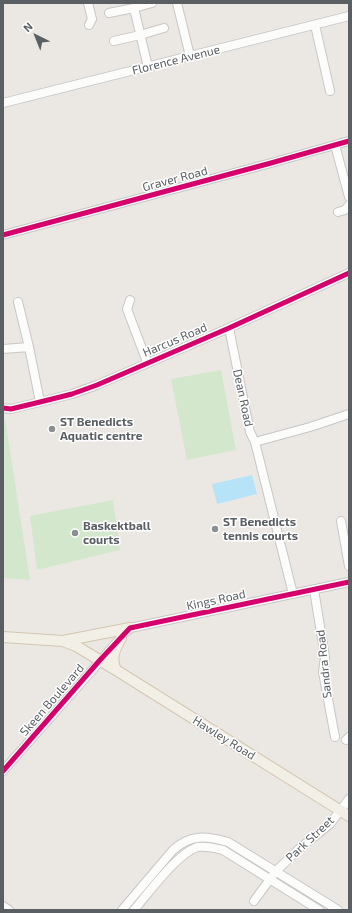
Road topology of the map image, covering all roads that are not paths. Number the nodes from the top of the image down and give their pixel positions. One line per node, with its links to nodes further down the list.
1 (88, 3): 7 (street)
2 (152, 3): 4 (street)
3 (177, 3): 12 (street)
4 (134, 8): 5 (street); 10 (street)
5 (109, 12)
6 (349, 16): 8 (street, Florence Avenue)
7 (89, 25)
8 (315, 25): 12 (street, Florence Avenue); 14 (street)
9 (164, 28): 10 (street)
10 (140, 35): 11 (street); 13 (street)
11 (114, 41)
12 (190, 56): 13 (street, Florence Avenue)
13 (148, 67): 15 (street, Florence Avenue)
14 (330, 90)
15 (3, 103)
16 (349, 141): 17 (street, Graver Road)
17 (335, 145): 18 (street); 21 (street, Graver Road)
18 (349, 197)
19 (349, 206): 20 (street)
20 (338, 212)
21 (4, 234)
22 (349, 273): 25 (street, Harcus Road)
23 (130, 300): 28 (street)
24 (18, 302): 26 (street)
25 (228, 328): 28 (street, Harcus Road); 32 (street, Dean Road)
26 (29, 346): 27 (street); 29 (street)
27 (3, 349)
28 (147, 362): 29 (street, Harcus Road)
29 (40, 402): 30 (street, Harcus Road)
30 (3, 408)
31 (349, 414): 32 (street, Dean Road)
32 (255, 442): 37 (street)
33 (340, 521): 34 (street)
34 (349, 566)
35 (349, 582): 36 (street, Kings Road)
36 (314, 590): 37 (street, Kings Road); 44 (street, Sandra Road)
37 (293, 594): 38 (street, Kings Road)
38 (130, 628): 40 (street); 41 (main road)
39 (3, 637): 41 (main road)
40 (121, 638): 42 (street); 43 (main road)
41 (63, 641): 42 (main road, Hawley Road)
42 (100, 660): 43 (main road, Hawley Road); 45 (street, Skeen Boulevard)
43 (116, 670): 47 (main road, Hawley Road)
44 (335, 737)
45 (3, 771)
46 (349, 799): 47 (street, Park Street)
47 (340, 810): 48 (main road, Hawley Road); 50 (street, Park Street)
48 (349, 816)
49 (155, 871): 50 (street); 51 (street); 57 (street)
50 (276, 871): 52 (street, Park Street); 55 (street)
51 (162, 877): 52 (street); 58 (street)
52 (271, 879): 53 (street, Park Street); 59 (street)
53 (254, 901)
54 (3, 906): 56 (street)
55 (329, 907): 60 (street)
56 (9, 910)
57 (122, 910)
58 (134, 910)
59 (319, 910)
60 (338, 910)

